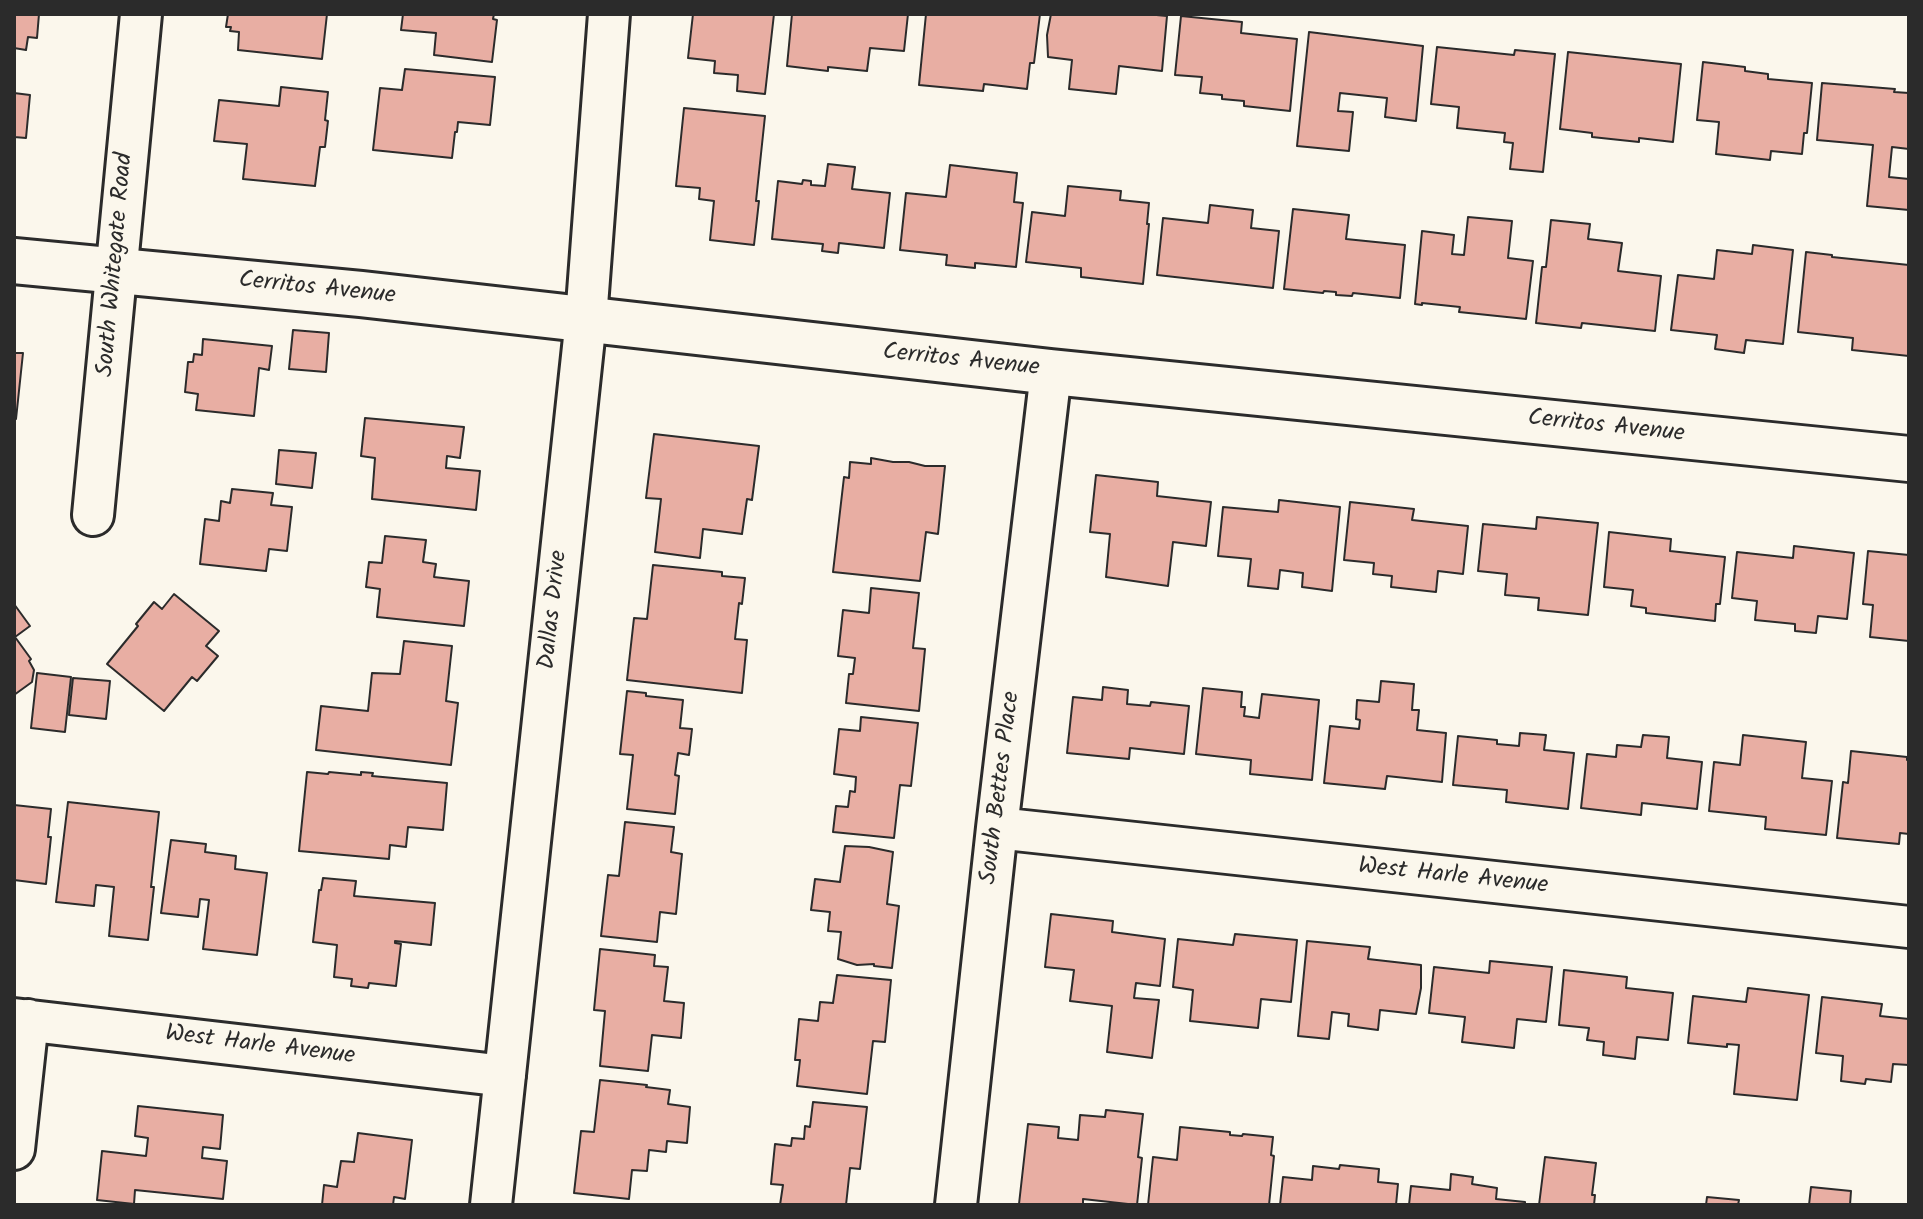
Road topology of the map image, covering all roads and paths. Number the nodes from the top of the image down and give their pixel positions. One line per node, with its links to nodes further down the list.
1 (141, 14): 4 (street, South Whitegate Road)
2 (609, 14): 5 (street, Dallas Drive)
3 (14, 261): 4 (street, Cerritos Avenue)
4 (117, 271): 5 (street, Cerritos Avenue); 8 (street, South Whitegate Road)
5 (586, 319): 6 (street, Cerritos Avenue); 12 (street, Dallas Drive)
6 (1051, 372): 7 (street, Cerritos Avenue); 9 (street, South Bettes Place)
7 (1909, 459)
8 (93, 515)
9 (997, 828): 10 (street, West Harle Avenue); 15 (street, South Bettes Place)
10 (1909, 927)
11 (21, 1020): 12 (street, West Harle Avenue); 13 (street)
12 (505, 1076): 14 (street, Dallas Drive)
13 (14, 1149)
14 (491, 1205)
15 (956, 1205)

